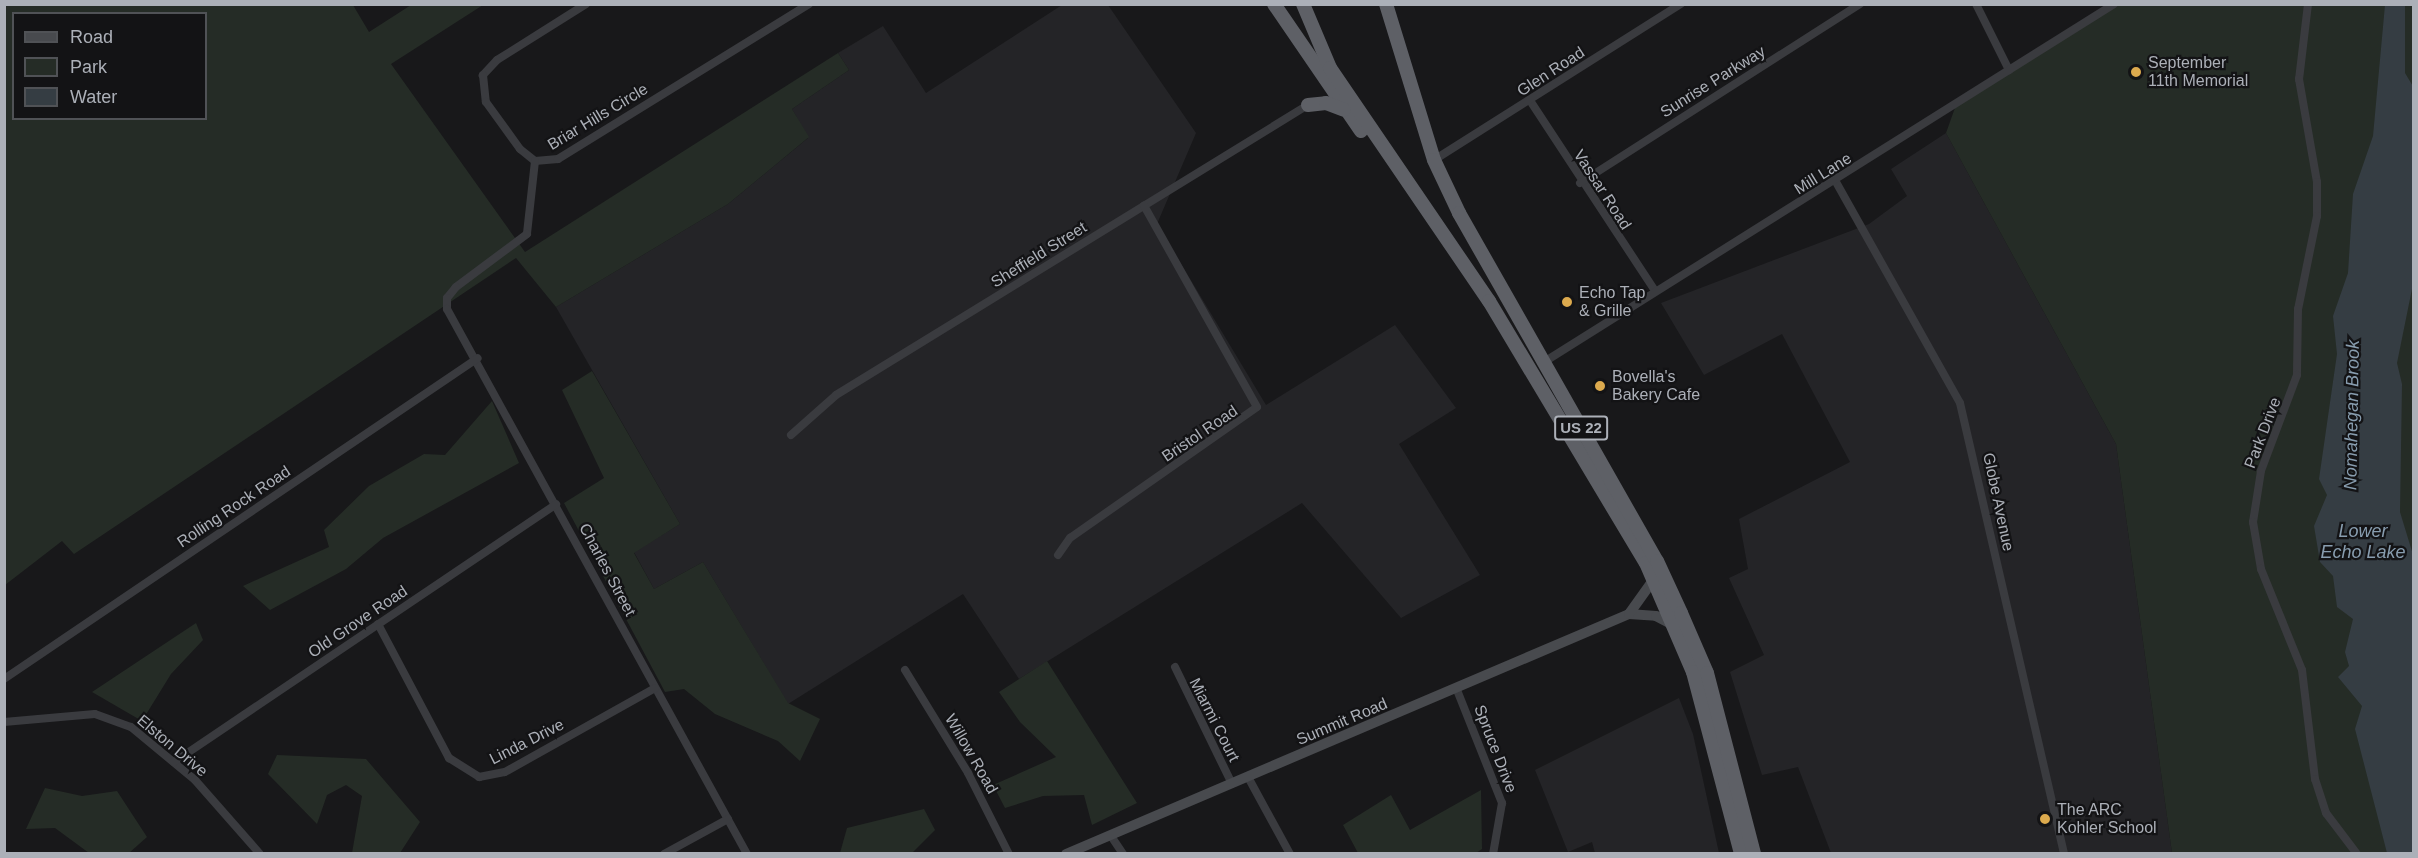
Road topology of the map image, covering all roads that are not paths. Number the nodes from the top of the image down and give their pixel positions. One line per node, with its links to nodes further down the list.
1 (586, 4): 17 (street, Briar Hills Circle)
2 (809, 4): 17 (street, Briar Hills Circle)
3 (1274, 4): 12 (highway)
4 (1303, 4): 20 (highway, US 22)
5 (1681, 4): 13 (street, Glen Road)
6 (1860, 4): 19 (street, Sunrise Parkway)
7 (1976, 4): 11 (street)
8 (2114, 4): 11 (street, Mill Lane)
9 (2308, 4): 54 (street, Park Drive)
10 (1385, 7): 16 (highway, US 22)
11 (2009, 70): 18 (street, Mill Lane)
12 (1318, 72): 14 (highway); 15 (highway)
13 (1531, 102): 16 (street, Glen Road); 19 (street, Vassar Road)
14 (1308, 105): 15 (highway); 21 (street, Sheffield Street)
15 (1345, 110): 20 (highway)
16 (1434, 160): 24 (highway, US 22)
17 (535, 161): 23 (street, Charles Street)
18 (1836, 182): 22 (street, Mill Lane); 53 (street, Globe Avenue)
19 (1580, 183): 22 (street, Vassar Road)
20 (1412, 193): 28 (highway, US 22)
21 (1144, 206): 25 (street, Sheffield Street); 27 (street, Bristol Road)
22 (1655, 291): 24 (street, Mill Lane)
23 (478, 358): 26 (street, Charles Street); 34 (street, Rolling Rock Road)
24 (1544, 362): 52 (highway, US 22)
25 (791, 435)
26 (556, 504): 30 (street, Old Grove Road); 35 (street, Charles Street)
27 (1058, 555)
28 (1654, 579): 29 (main road); 31 (highway, US 22)
29 (1629, 614): 31 (main road); 36 (main road, Summit Road)
30 (378, 624): 35 (street, Linda Drive); 38 (street, Old Grove Road)
31 (1673, 624): 51 (highway, US 22)
32 (1175, 667): 40 (street, Miarmi Court)
33 (905, 670): 46 (street, Willow Road)
34 (4, 679)
35 (655, 688): 41 (street, Charles Street)
36 (1457, 690): 39 (main road, Summit Road); 50 (street, Spruce Drive)
37 (4, 722): 38 (street, Elston Drive)
38 (174, 762): 43 (street, Elston Drive)
39 (1248, 777): 40 (main road, Summit Road); 49 (street)
40 (1232, 784): 42 (main road, Summit Road)
41 (728, 819): 44 (street); 45 (street, Charles Street)
42 (1111, 836): 47 (main road, Summit Road); 48 (street)
43 (260, 854)
44 (664, 854)
45 (747, 854)
46 (1009, 854)
47 (1066, 854)
48 (1123, 854)
49 (1290, 854)
50 (1493, 854)
51 (1741, 854)
52 (1754, 854)
53 (2064, 854)
54 (2357, 854)

